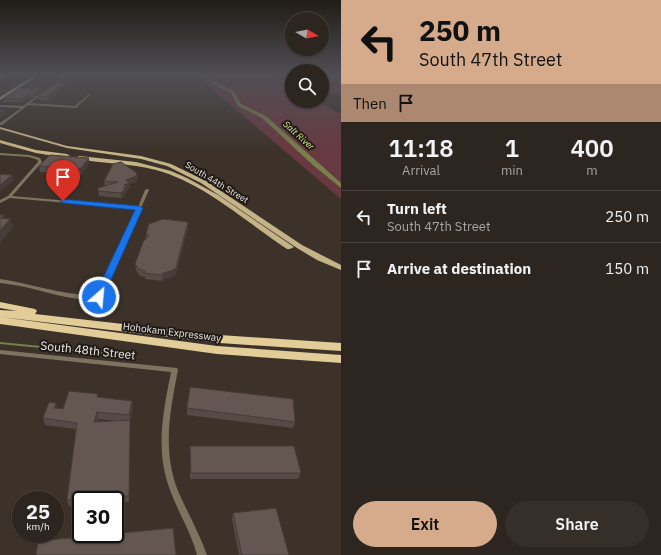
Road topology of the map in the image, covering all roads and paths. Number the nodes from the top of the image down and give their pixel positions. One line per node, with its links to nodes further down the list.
1 (33, 100): 3 (street)
2 (84, 100): 3 (street)
3 (28, 104): 5 (street)
4 (0, 106): 5 (street)
5 (24, 107): 6 (street)
6 (1, 126): 13 (main road, South 44th Street)
7 (0, 141): 14 (main road, South 44th Street)
8 (0, 154): 10 (street)
9 (147, 190): 12 (street)
10 (9, 197): 11 (street); 12 (street)
11 (0, 202)
12 (139, 208): 15 (street)
13 (341, 268)
14 (341, 273)
15 (0, 281)
16 (0, 306): 19 (highway)
17 (0, 313): 19 (highway, Hohokam Expressway)
18 (0, 320): 21 (highway, Hohokam Expressway)
19 (108, 325): 22 (highway, Hohokam Expressway)
20 (0, 326): 21 (highway)
21 (114, 337): 24 (highway, Hohokam Expressway)
22 (341, 347)
23 (0, 352): 25 (street, South 48th Street)
24 (341, 359)
25 (202, 555)

